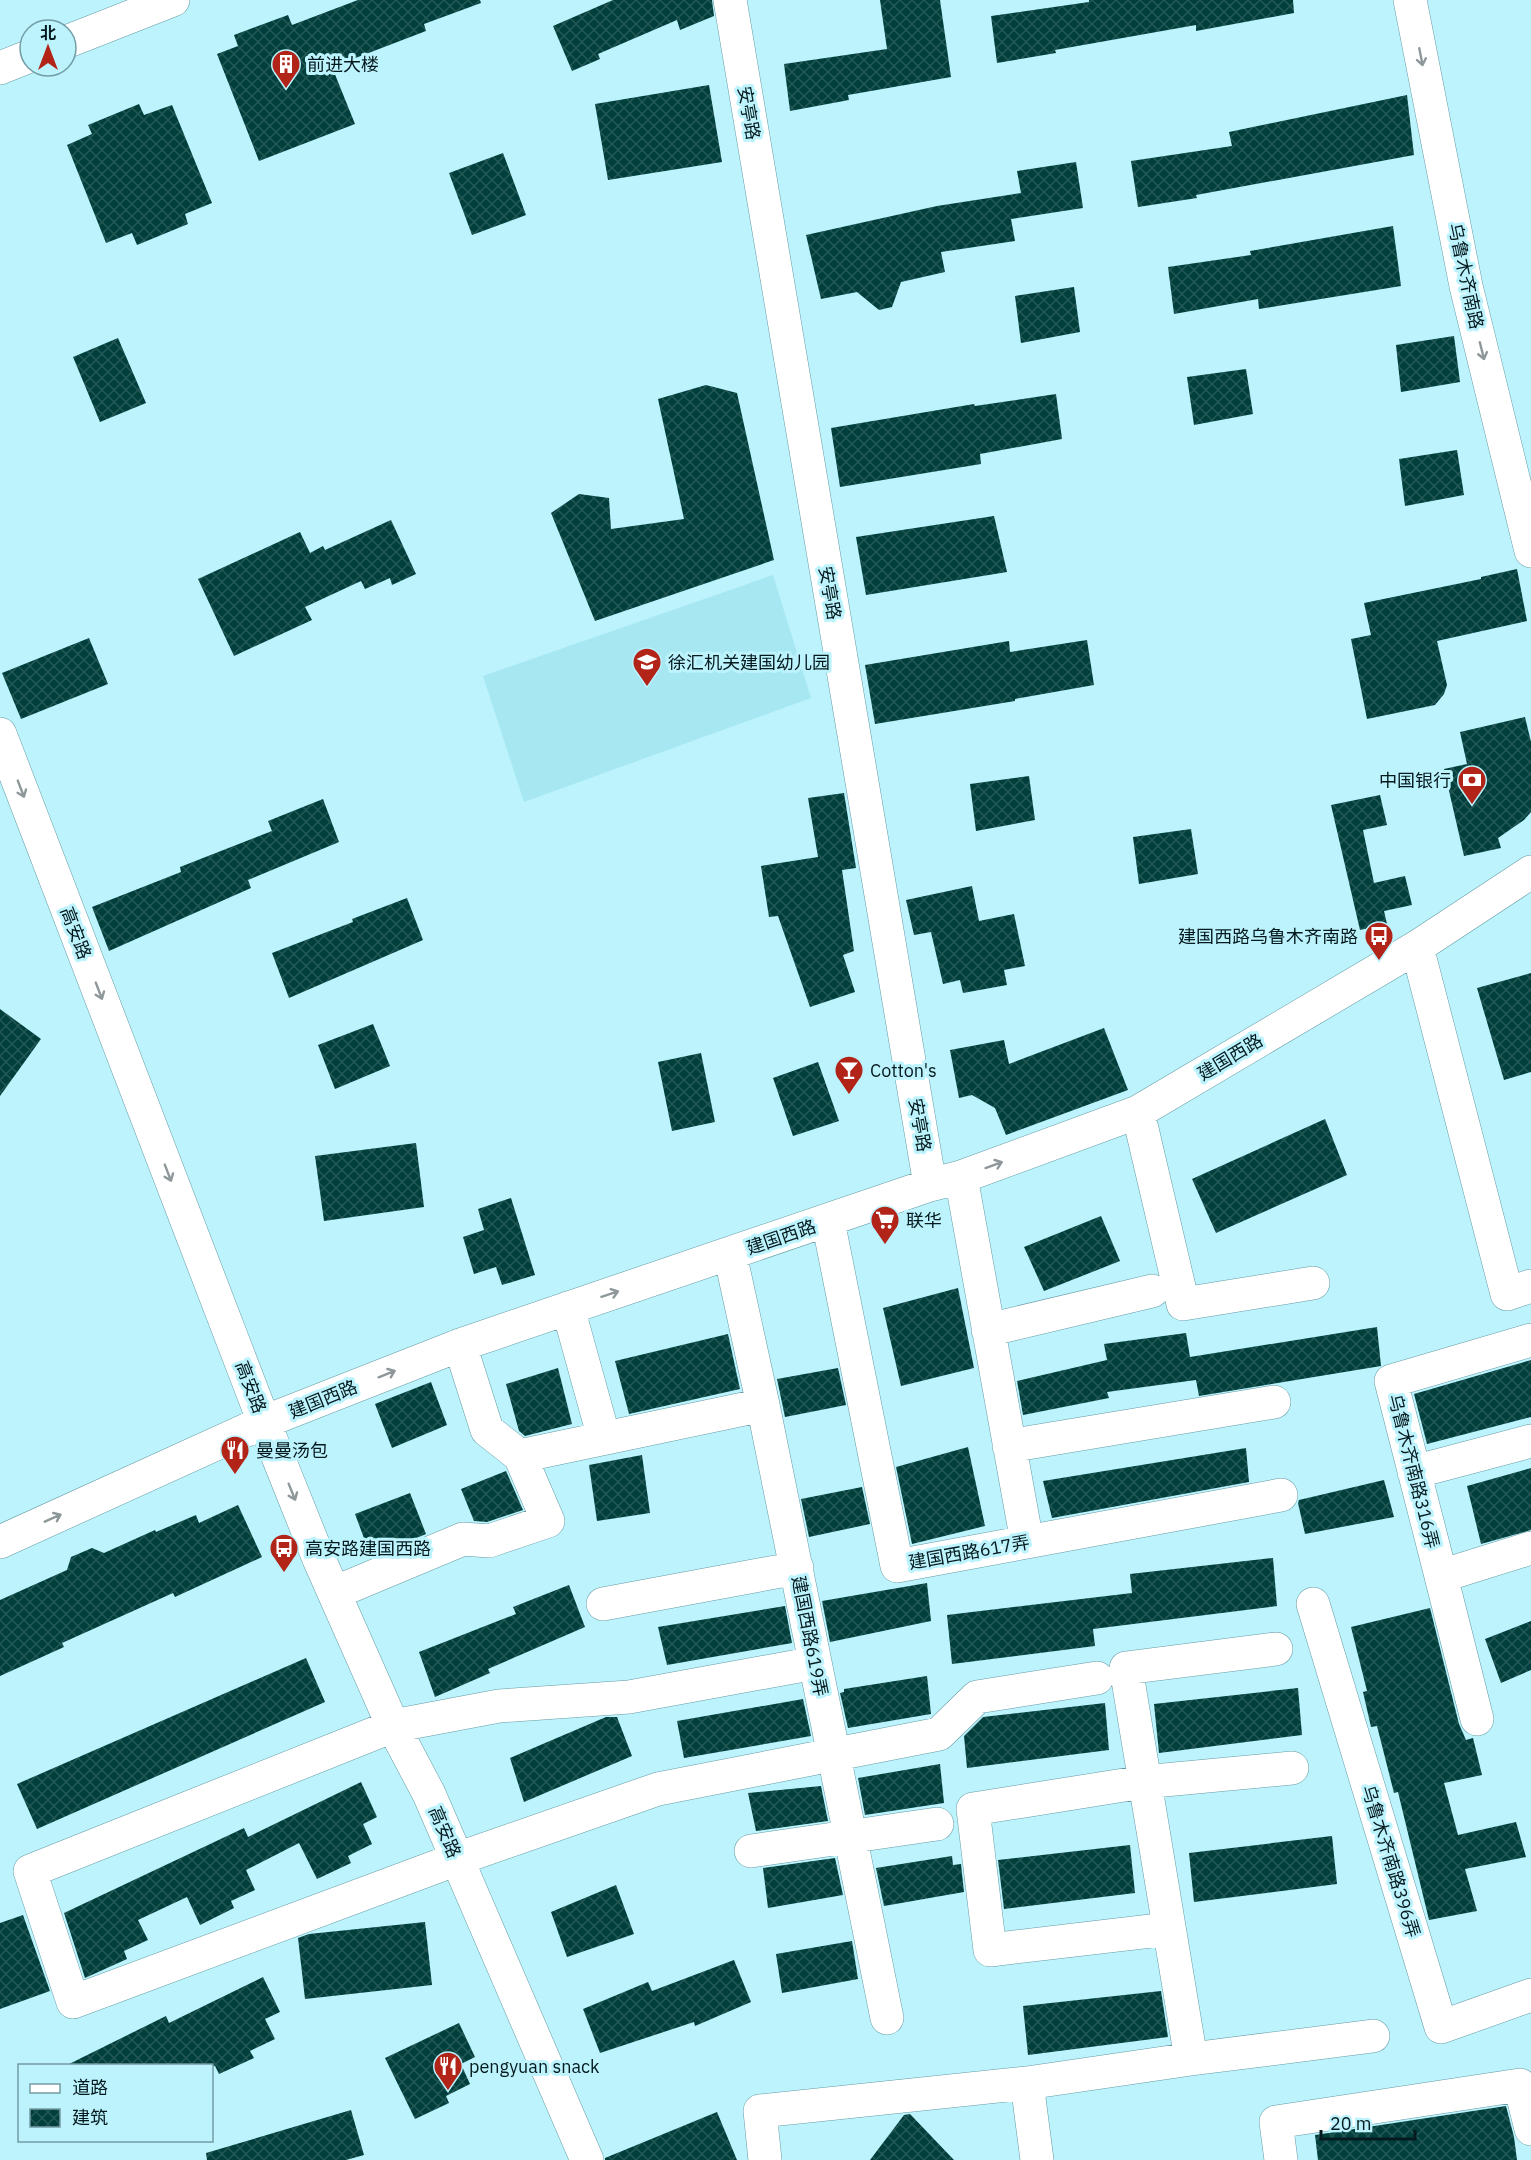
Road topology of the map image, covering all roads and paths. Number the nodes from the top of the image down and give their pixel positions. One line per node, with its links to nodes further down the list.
1 (173, 0): 4 (street)
2 (729, 0): 12 (street, 安亭路)
3 (1410, 0): 7 (street, 乌鲁木齐南路, one-way to 7)
4 (78, 37)
5 (18, 61): 6 (street)
6 (0, 68)
7 (1531, 551)
8 (0, 734): 24 (street, 高安路, one-way to 24)
9 (1531, 872): 10 (street, 建国西路)
10 (1417, 947): 11 (street, 建国西路); 16 (street)
11 (1138, 1112): 12 (street, 建国西路, one-way to 11); 15 (street)
12 (946, 1181): 13 (street, 建国西路); 19 (street, 安亭路)
13 (828, 1221): 14 (street, 建国西路); 32 (street, 建国西路617弄)
14 (729, 1254): 18 (street, 建国西路, one-way to 14); 23 (street, 建国西路619弄)
15 (1313, 1283)
16 (1531, 1286)
17 (1152, 1291): 19 (street)
18 (568, 1308): 21 (street, 建国西路); 25 (street)
19 (988, 1330): 27 (street, 安亭路)
20 (1531, 1340): 29 (street, 乌鲁木齐南路316弄)
21 (460, 1345): 24 (street, 建国西路, one-way to 21); 28 (street)
22 (1274, 1402): 27 (street)
23 (764, 1404): 25 (street); 34 (street, 建国西路619弄)
24 (264, 1422): 31 (street, 建国西路, one-way to 24); 36 (street, 高安路, one-way to 36)
25 (603, 1438): 28 (street)
26 (1531, 1441): 29 (street)
27 (1009, 1446): 32 (street, 安亭路)
28 (520, 1456): 36 (street)
29 (1414, 1472): 35 (street, 乌鲁木齐南路316弄)
30 (1281, 1495): 32 (street, 建国西路617弄)
31 (0, 1542)
32 (1027, 1542)
33 (1531, 1548): 35 (street)
34 (796, 1568): 37 (street); 40 (street, 建国西路619弄)
35 (1441, 1575): 42 (street, 乌鲁木齐南路316弄)
36 (334, 1593): 43 (street, 高安路)
37 (603, 1604)
38 (1313, 1604): 52 (street, 乌鲁木齐南路396弄)
39 (1276, 1649): 46 (street)
40 (815, 1663): 43 (street); 44 (street, 建国西路619弄)
41 (1097, 1678): 44 (street)
42 (1477, 1719)
43 (393, 1726): 50 (street, 高安路); 50 (street)
44 (834, 1754): 48 (street, 建国西路619弄); 50 (street)
45 (1292, 1768): 46 (street)
46 (1143, 1782): 51 (street); 51 (street)
47 (937, 1824): 48 (street)
48 (851, 1838): 49 (street); 53 (street, 建国西路619弄)
49 (750, 1851)
50 (457, 1859): 58 (street, 高安路)
51 (1168, 1929): 55 (street)
52 (1531, 1995)
53 (887, 2018)
54 (1373, 2036): 55 (street)
55 (1191, 2059): 56 (street)
56 (1027, 2083): 59 (street); 60 (street)
57 (1531, 2128): 61 (street)
58 (587, 2160)
59 (765, 2160)
60 (1037, 2160)
61 (1281, 2160)

